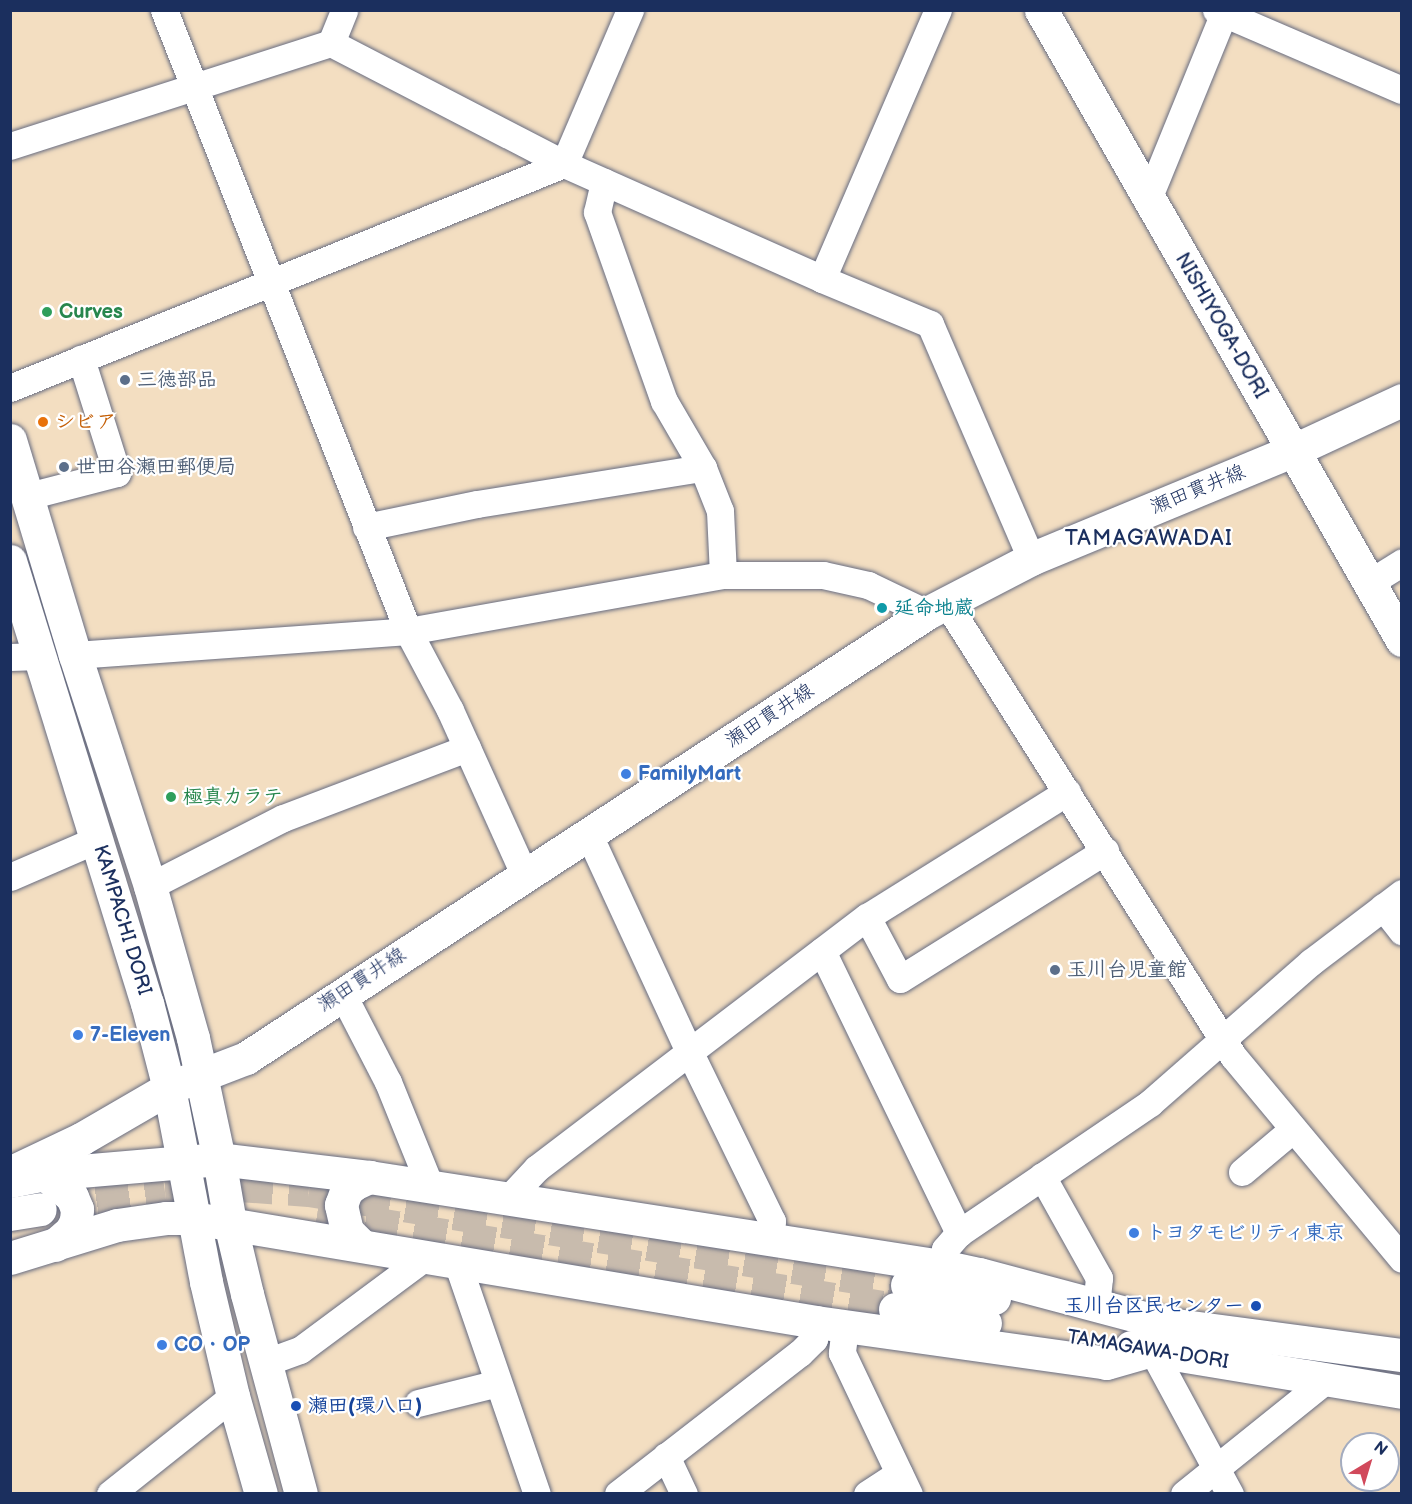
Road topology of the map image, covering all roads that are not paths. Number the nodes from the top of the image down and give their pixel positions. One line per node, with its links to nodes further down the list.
1 (164, 10): 8 (street)
2 (344, 10): 7 (street)
3 (630, 10): 11 (street)
4 (938, 10): 14 (street)
5 (1041, 10): 13 (main road, NISHIYOGA-DORI)
6 (1222, 12): 9 (street); 13 (street)
7 (331, 43): 8 (street); 11 (street)
8 (196, 87): 10 (street); 15 (street)
9 (1401, 90)
10 (10, 146)
11 (564, 164): 12 (street); 15 (street)
12 (604, 182): 14 (street); 21 (street)
13 (1148, 199): 20 (main road, NISHIYOGA-DORI)
14 (822, 279): 24 (street)
15 (270, 284): 16 (street); 23 (street)
16 (81, 359): 17 (street); 22 (street)
17 (10, 388)
18 (1401, 400): 20 (main road, 瀬田貫井線)
19 (10, 440): 22 (main road, KAMPACHI DORI)
20 (1292, 451): 24 (main road, 瀬田貫井線); 28 (main road, NISHIYOGA-DORI)
21 (704, 468): 23 (street); 27 (street)
22 (27, 496): 32 (main road, KAMPACHI DORI)
23 (366, 527): 30 (street)
24 (1031, 558): 29 (main road, 瀬田貫井線)
25 (10, 561): 33 (main road, KAMPACHI DORI)
26 (1401, 562): 28 (street)
27 (723, 575): 29 (street); 30 (street)
28 (1369, 583): 31 (main road, NISHIYOGA-DORI)
29 (936, 608): 34 (main road, 瀬田貫井線); 36 (street)
30 (408, 631): 32 (street); 35 (street)
31 (1401, 640)
32 (75, 655): 42 (main road, KAMPACHI DORI)
33 (25, 656): 38 (main road, KAMPACHI DORI)
34 (839, 671): 37 (main road, 瀬田貫井線); 40 (main road)
35 (467, 748): 40 (street); 42 (street)
36 (1068, 792): 39 (street); 44 (street)
37 (589, 835): 40 (main road, 瀬田貫井線); 49 (street)
38 (98, 839): 41 (street); 51 (main road, KAMPACHI DORI)
39 (1105, 851): 44 (street); 48 (street)
40 (524, 874): 47 (main road, 瀬田貫井線)
41 (10, 877)
42 (150, 886): 50 (main road, KAMPACHI DORI)
43 (1392, 900): 45 (street); 48 (street)
44 (867, 917): 46 (street)
45 (1401, 931)
46 (822, 951): 49 (street); 67 (street)
47 (342, 993): 50 (main road, 瀬田貫井線); 61 (street)
48 (1222, 1038): 52 (street); 58 (street)
49 (689, 1051): 62 (street); 69 (street)
50 (202, 1075): 51 (main road, 瀬田貫井線); 53 (main road, KAMPACHI DORI)
51 (169, 1088): 54 (main road, KAMPACHI DORI); 55 (main road, 瀬田貫井線)
52 (1293, 1129): 56 (street); 73 (street)
53 (219, 1159): 54 (main road); 59 (main road); 64 (main road, KAMPACHI DORI)
54 (183, 1161): 57 (main road); 63 (main road, KAMPACHI DORI)
55 (10, 1172)
56 (1242, 1172)
57 (45, 1174): 60 (main road); 65 (main road)
58 (1042, 1176): 67 (street); 78 (street)
59 (369, 1177): 61 (main road); 70 (main road)
60 (10, 1181)
61 (430, 1186): 62 (main road)
62 (508, 1199): 69 (main road)
63 (193, 1218): 64 (main road); 65 (main road); 86 (main road, KAMPACHI DORI)
64 (230, 1223): 66 (main road); 76 (main road, KAMPACHI DORI)
65 (38, 1225): 68 (main road); 72 (main road)
66 (293, 1233): 70 (main road); 76 (main road)
67 (959, 1233): 75 (street)
68 (10, 1237)
69 (770, 1240): 75 (main road)
70 (361, 1245): 71 (main road)
71 (425, 1257): 74 (main road); 82 (street)
72 (10, 1258)
73 (1401, 1259)
74 (457, 1262): 79 (main road); 84 (street)
75 (941, 1266): 78 (main road)
76 (247, 1294): 82 (main road, KAMPACHI DORI)
77 (901, 1297): 80 (main road, TAMAGAWA-DORI)
78 (1096, 1305): 80 (main road)
79 (831, 1324): 80 (main road); 88 (street); 90 (street)
80 (1160, 1337): 81 (main road, TAMAGAWA-DORI); 83 (main road, TAMAGAWA-DORI); 89 (street)
81 (1401, 1355)
82 (264, 1363): 93 (main road, KAMPACHI DORI)
83 (1326, 1380): 85 (main road, TAMAGAWA-DORI); 89 (street)
84 (498, 1383): 87 (street); 94 (street)
85 (1401, 1392)
86 (233, 1396): 91 (street); 92 (main road, KAMPACHI DORI)
87 (418, 1403)
88 (666, 1456): 95 (street); 96 (street)
89 (1216, 1469): 98 (street); 99 (street)
90 (904, 1483): 97 (street)
91 (110, 1494)
92 (261, 1494)
93 (301, 1494)
94 (537, 1494)
95 (618, 1494)
96 (684, 1494)
97 (867, 1494)
98 (1184, 1494)
99 (1230, 1494)

